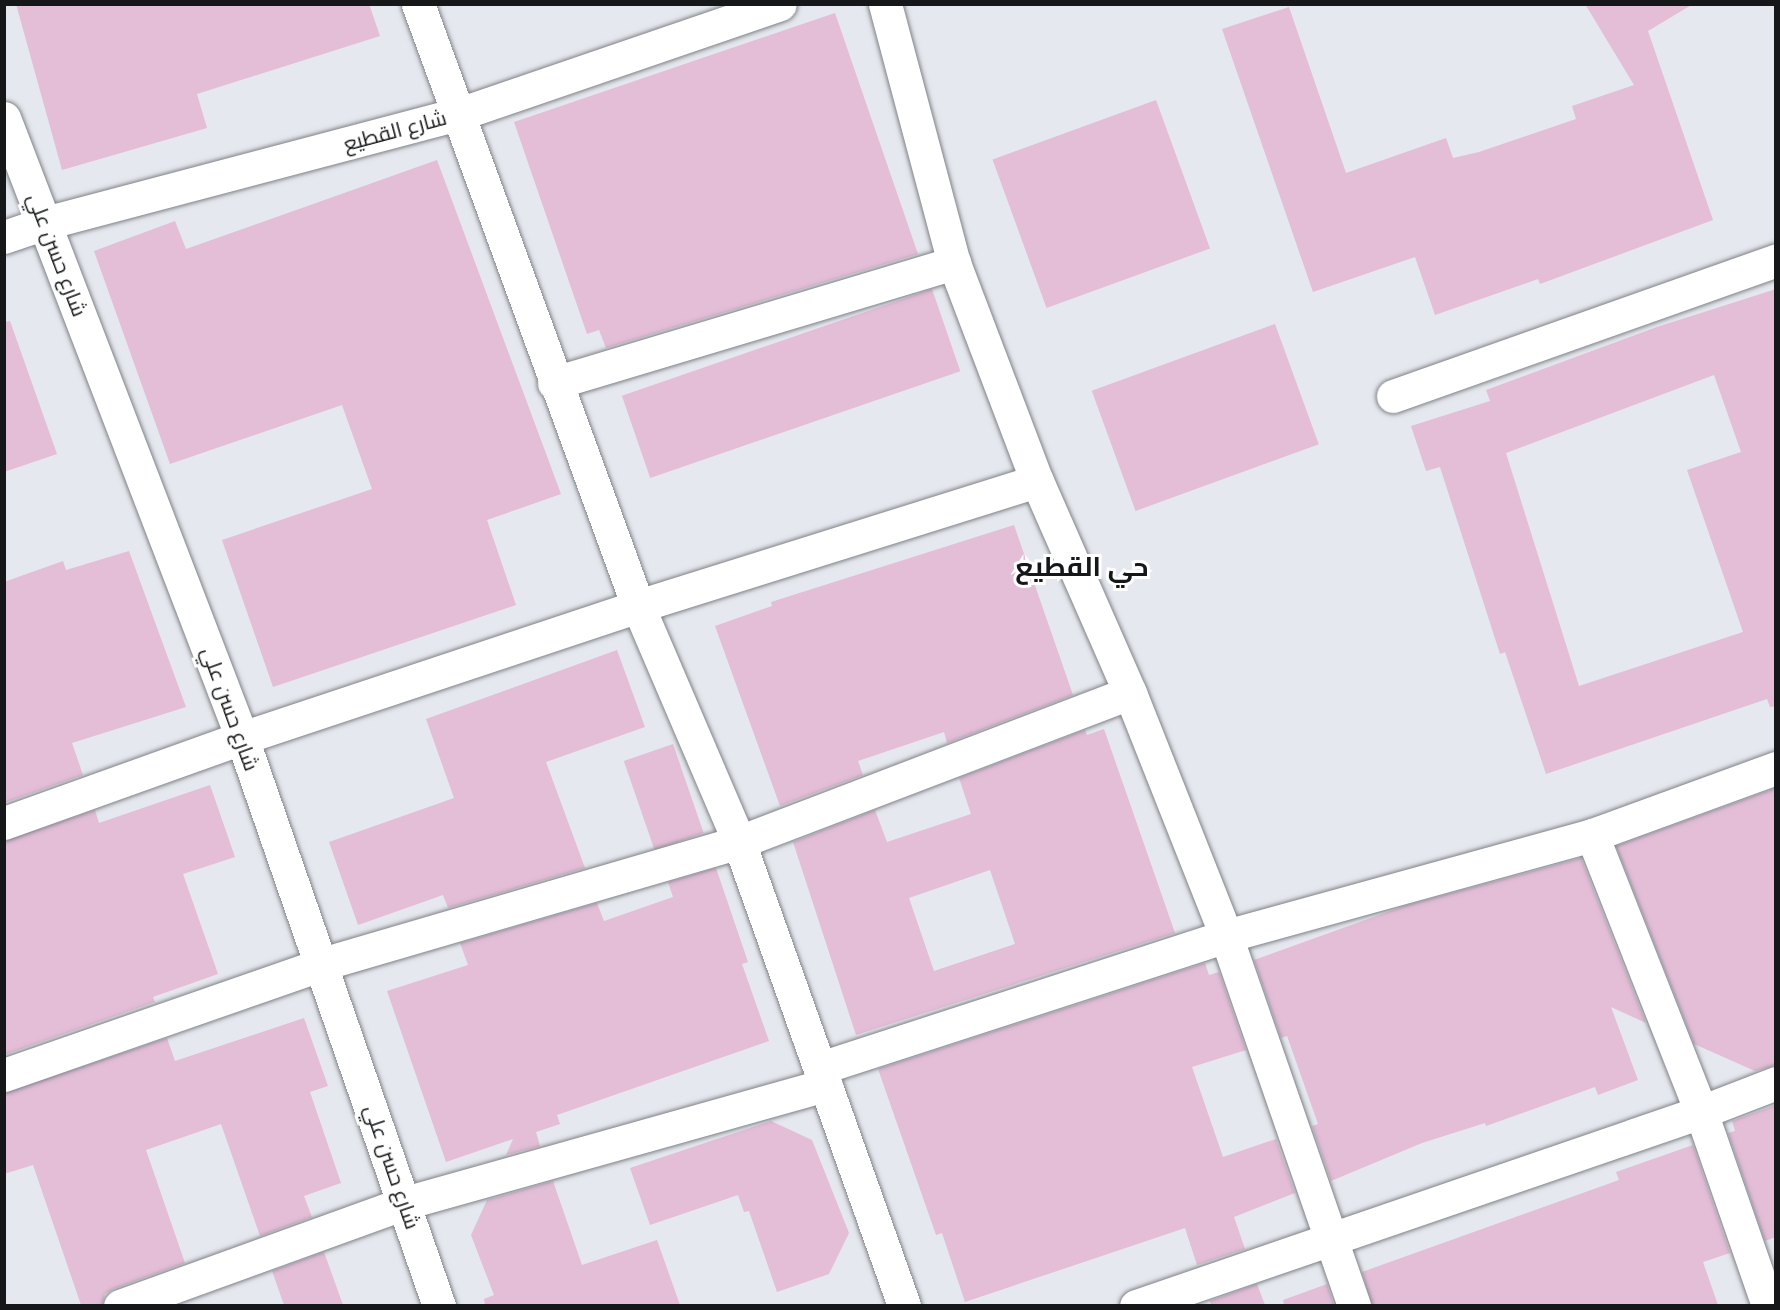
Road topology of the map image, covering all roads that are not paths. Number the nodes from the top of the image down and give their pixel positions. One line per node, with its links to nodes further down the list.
1 (418, 4): 4 (street)
2 (780, 4): 4 (street, شارع القطيع)
3 (885, 4): 9 (street)
4 (459, 114): 6 (street, شارع القطيع); 10 (street)
5 (4, 118): 6 (street, شارع حسن علي)
6 (45, 223): 7 (street, شارع القطيع); 15 (street, شارع حسن علي)
7 (4, 237)
8 (1776, 260): 11 (street)
9 (954, 263): 10 (street); 12 (street)
10 (554, 383): 13 (street)
11 (1393, 396)
12 (1037, 482): 13 (street); 14 (street)
13 (638, 606): 15 (street); 19 (street)
14 (1130, 693): 19 (street); 20 (street)
15 (242, 738): 17 (street); 21 (street, شارع حسن علي)
16 (1776, 768): 18 (street)
17 (4, 823)
18 (1592, 835): 20 (street); 25 (street)
19 (739, 842): 21 (street); 23 (street)
20 (1226, 936): 23 (street); 27 (street)
21 (322, 964): 22 (street); 26 (street, شارع حسن علي)
22 (4, 1076)
23 (823, 1077): 26 (street); 30 (street)
24 (1776, 1083): 25 (street)
25 (1701, 1112): 27 (street); 33 (street)
26 (405, 1203): 28 (street); 29 (street, شارع حسن علي)
27 (1329, 1239): 31 (street); 32 (street)
28 (120, 1305)
29 (439, 1305)
30 (904, 1305)
31 (1136, 1305)
32 (1354, 1305)
33 (1768, 1305)

